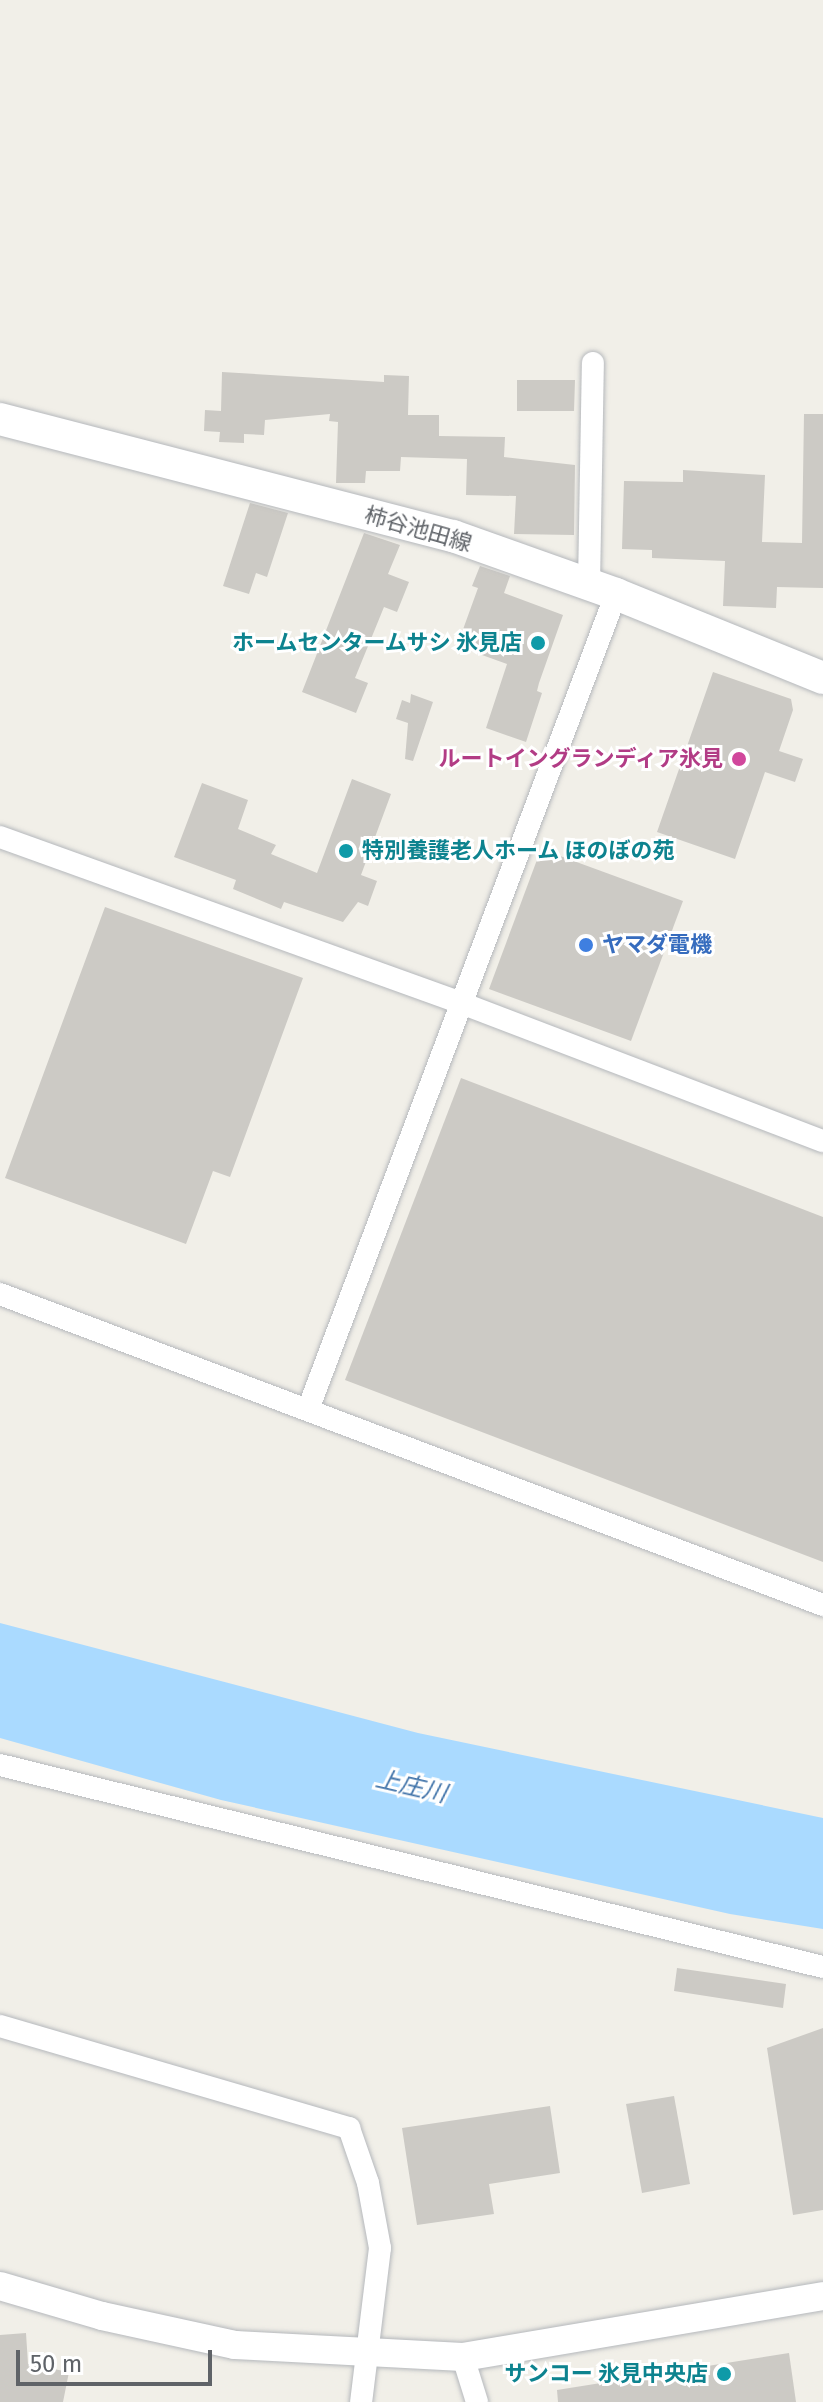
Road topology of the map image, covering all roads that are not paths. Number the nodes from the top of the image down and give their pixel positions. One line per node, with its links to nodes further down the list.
1 (593, 363): 3 (street)
2 (0, 419): 3 (main road, 柿谷池田線)
3 (602, 590): 4 (main road, 柿谷池田線); 6 (street)
4 (823, 678)
5 (0, 837): 6 (street)
6 (461, 1003): 7 (street); 9 (street)
7 (823, 1141)
8 (0, 1294): 9 (street)
9 (309, 1407): 10 (street)
10 (823, 1605)
11 (0, 1765): 12 (street)
12 (823, 1967)
13 (0, 2026): 16 (street)
14 (0, 2286): 16 (street)
15 (823, 2296): 17 (street)
16 (365, 2353): 17 (street); 18 (street)
17 (463, 2357): 19 (street)
18 (361, 2402)
19 (477, 2402)

